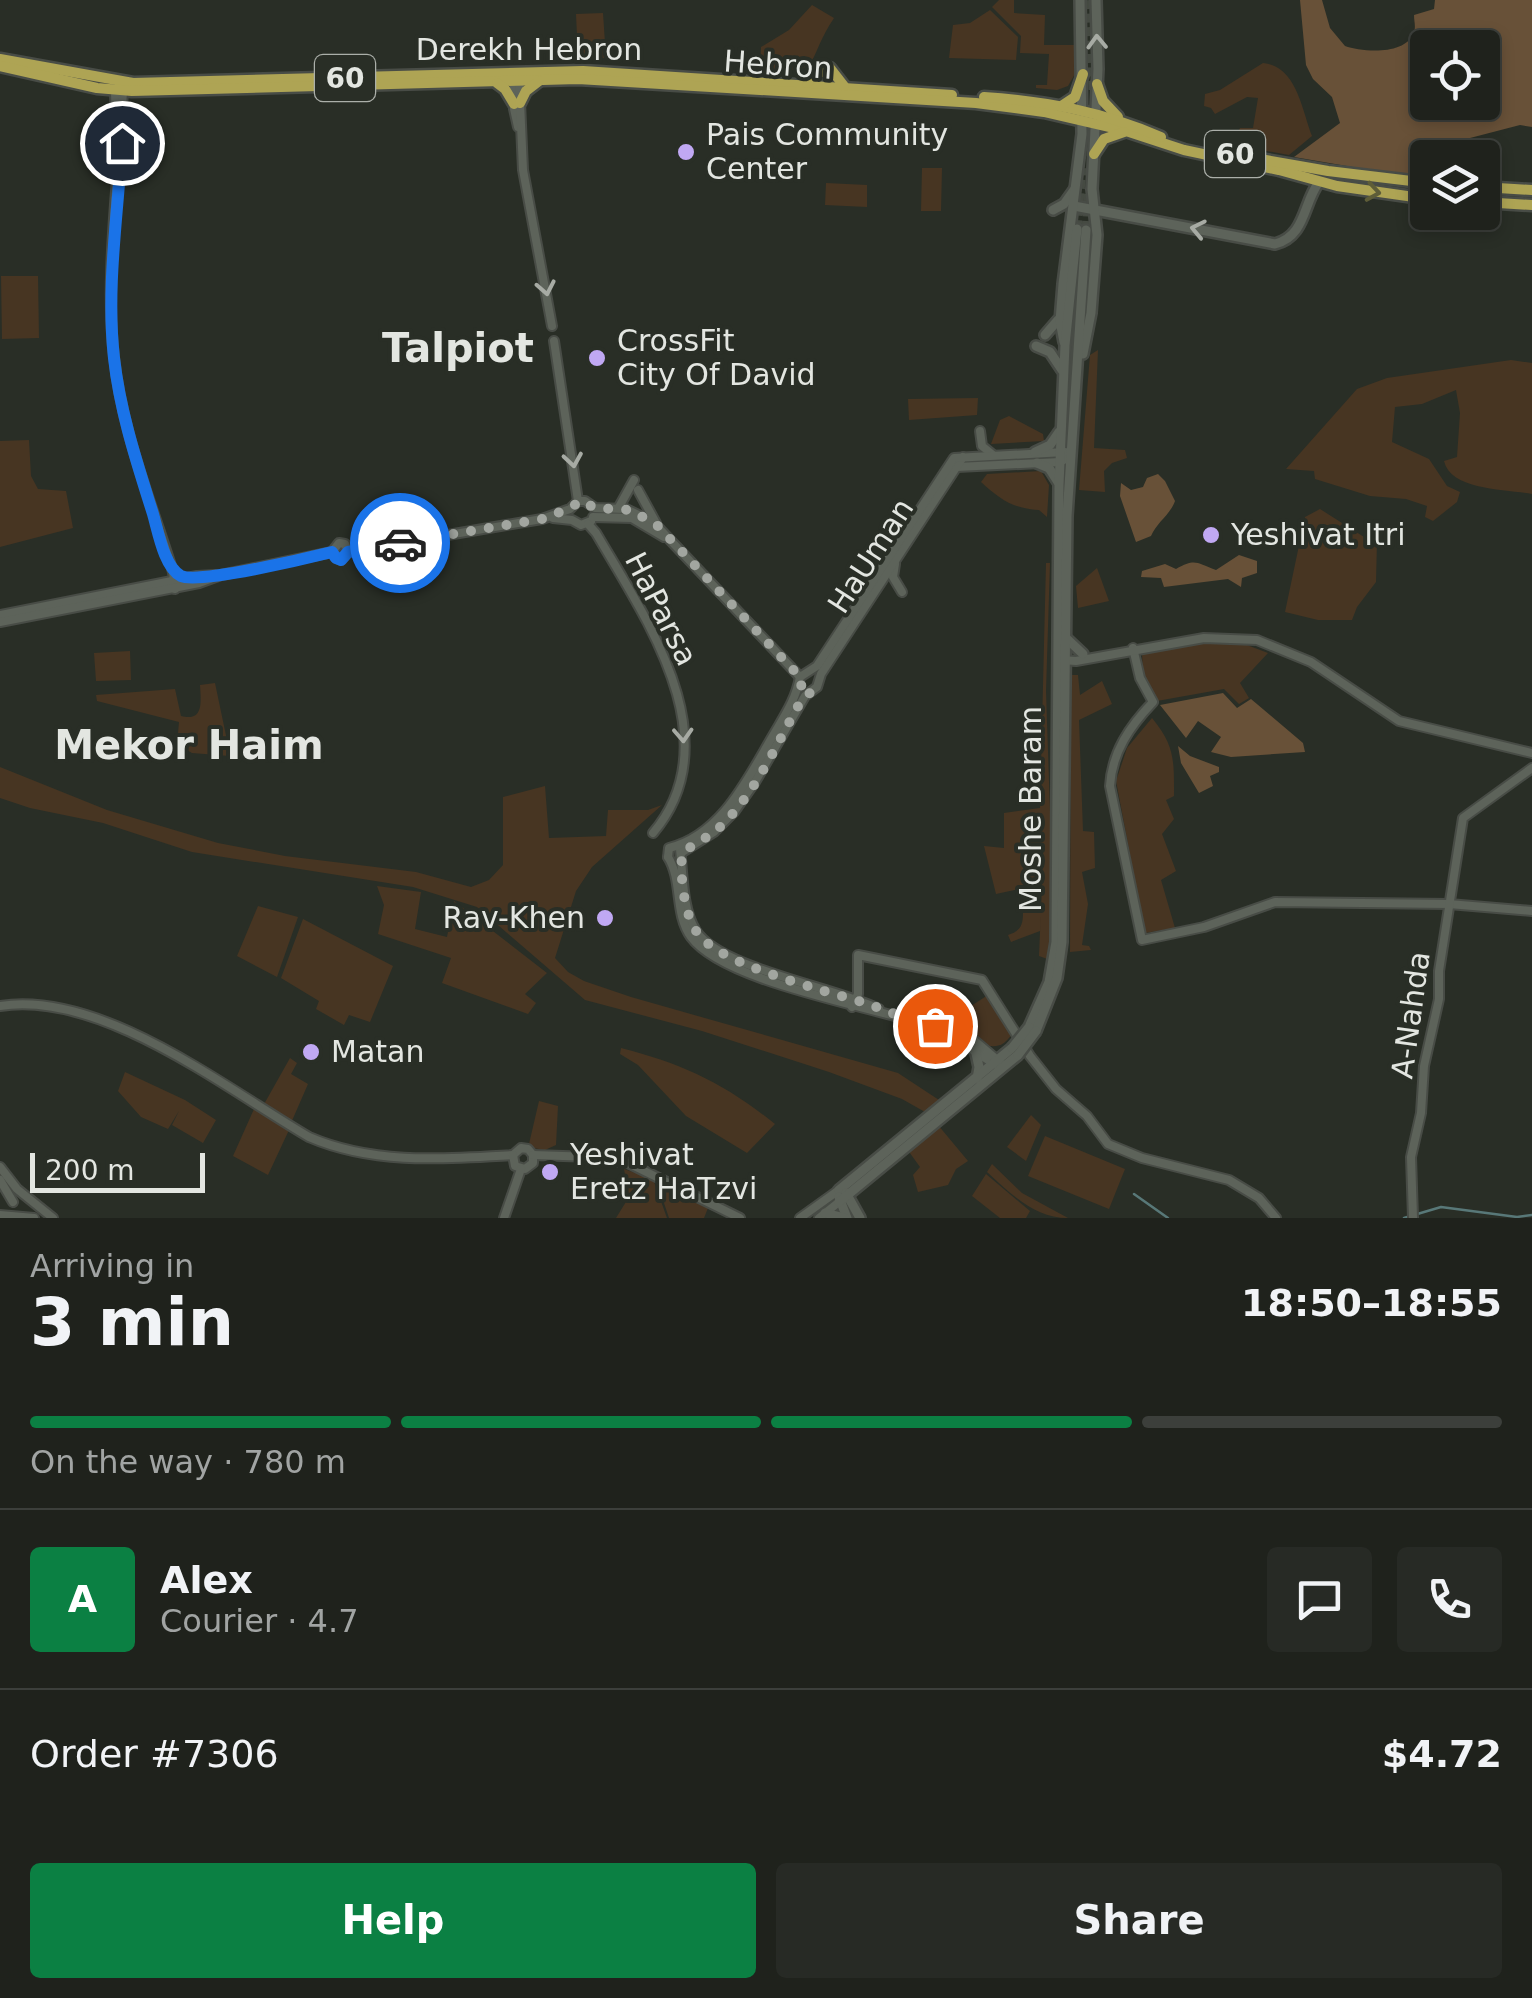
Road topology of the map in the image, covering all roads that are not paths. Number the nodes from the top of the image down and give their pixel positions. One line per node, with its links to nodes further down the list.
1 (1080, 0): 5 (main road)
2 (1096, 0): 10 (main road, one-way to 2)
3 (0, 58): 11 (highway, Derekh Hebron / 60)
4 (0, 66): 11 (highway, Derekh Hebron / 60)
5 (1082, 74): 14 (highway); 15 (main road)
6 (516, 79): 7 (highway, Hebron / 60); 8 (highway, Hebron / 60); 9 (highway, Derekh Hebron / 60); 11 (highway, Derekh Hebron / 60); 13 (street)
7 (540, 81): 13 (highway); 15 (highway, Hebron / 60)
8 (496, 82): 11 (highway, Hebron / 60); 13 (highway)
9 (806, 83): 12 (highway, Derekh Hebron / 60); 12 (highway)
10 (1097, 84): 16 (main road); 17 (highway)
11 (119, 86): 18 (street); 22 (street)
12 (845, 86): 14 (highway, Derekh Hebron / 60)
13 (517, 104): 49 (street, one-way to 49)
14 (1060, 106): 15 (highway, Hebron / 60)
15 (1080, 115): 16 (highway, Hebron / 60); 25 (main road)
16 (1096, 118): 17 (highway, Hebron / 60); 20 (main road)
17 (1126, 127): 20 (highway); 21 (highway, Hebron / 60); 23 (highway, Hebron / 60)
18 (114, 128): 19 (street); 22 (street)
19 (99, 142)
20 (1094, 154): 32 (main road)
21 (1328, 171): 23 (main road); 24 (highway, Hebron / 60)
22 (117, 180): 56 (street)
23 (1316, 181): 28 (highway, Hebron / 60, one-way to 28); 32 (main road, one-way to 32)
24 (1410, 181)
25 (1078, 183): 30 (main road); 33 (main road)
26 (1500, 188): 27 (highway)
27 (1532, 190)
28 (1410, 196)
29 (1500, 203): 31 (highway)
30 (1074, 206): 32 (main road); 34 (main road)
31 (1532, 206)
32 (1096, 208): 39 (main road)
33 (1053, 210)
34 (1060, 313): 35 (main road); 36 (main road)
35 (1046, 336)
36 (1065, 340): 38 (main road, Moshe Baram); 39 (main road)
37 (1036, 346): 38 (main road)
38 (1064, 375): 40 (main road, Moshe Baram)
39 (1074, 390): 44 (main road, Moshe Baram)
40 (1062, 424): 42 (main road, Moshe Baram); 45 (main road)
41 (980, 431): 43 (street)
42 (1061, 450): 44 (street); 45 (street); 47 (main road, Moshe Baram)
43 (993, 456): 45 (street); 46 (street)
44 (1071, 456): 47 (street); 65 (main road, Moshe Baram)
45 (1036, 458): 46 (street); 47 (street); 48 (main road)
46 (958, 461): 58 (street, HaUman); 70 (street)
47 (1060, 462): 48 (main road, Moshe Baram)
48 (1059, 485): 69 (main road, Moshe Baram)
49 (574, 505): 52 (street); 53 (street); 54 (street)
50 (618, 507): 51 (street); 52 (street); 55 (street)
51 (634, 515): 52 (street); 55 (street); 57 (street)
52 (591, 516): 54 (street); 75 (street, HaParsa, one-way to 75)
53 (542, 519): 54 (street); 60 (street)
54 (572, 520)
55 (658, 526): 57 (street)
56 (164, 550): 59 (street); 62 (street)
57 (684, 552): 70 (street)
58 (897, 558): 63 (street); 71 (street, HaUman)
59 (172, 566): 61 (street); 62 (street)
60 (221, 576): 61 (street); 62 (street)
61 (189, 578): 62 (street)
62 (173, 583): 64 (street)
63 (902, 592)
64 (0, 618)
65 (1065, 636): 67 (main road); 69 (main road, Moshe Baram)
66 (1133, 648): 68 (street); 73 (street); 76 (street)
67 (1083, 654): 68 (street); 69 (street)
68 (1096, 656): 69 (street)
69 (1062, 657): 82 (main road, Moshe Baram, bridge)
70 (802, 677): 71 (street); 72 (street); 75 (street)
71 (818, 680): 72 (street, HaUman)
72 (812, 691): 75 (street, HaUman)
73 (1532, 753)
74 (1532, 768): 76 (street, A-Nahda)
75 (674, 852): 78 (street)
76 (1449, 904): 77 (street); 106 (street, A-Nahda)
77 (1532, 911)
78 (854, 1002): 80 (street); 105 (street)
79 (0, 1006): 86 (street)
80 (921, 1024): 81 (street); 82 (street)
81 (975, 1049): 82 (street); 83 (main road)
82 (999, 1064): 83 (main road, Moshe Baram); 84 (main road, Moshe Baram)
83 (977, 1079): 84 (main road, Moshe Baram)
84 (954, 1103): 85 (main road, Moshe Baram)
85 (921, 1128): 91 (main road, Moshe Baram); 92 (main road, Moshe Baram)
86 (513, 1156): 87 (street); 89 (street)
87 (533, 1156): 89 (street); 102 (street)
88 (0, 1167): 93 (street)
89 (521, 1169): 101 (street)
90 (0, 1180): 95 (street)
91 (860, 1186): 92 (main road, Moshe Baram); 96 (main road)
92 (844, 1192): 94 (main road); 96 (main road); 103 (street)
93 (29, 1199): 95 (street); 95 (street); 100 (street)
94 (840, 1202): 98 (street); 104 (main road)
95 (16, 1210): 97 (street); 99 (street)
96 (858, 1214)
97 (2, 1215)
98 (822, 1216): 104 (main road)
99 (34, 1218)
100 (52, 1218)
101 (504, 1218)
102 (740, 1218)
103 (800, 1218)
104 (846, 1218)
105 (1276, 1218)
106 (1414, 1218)

